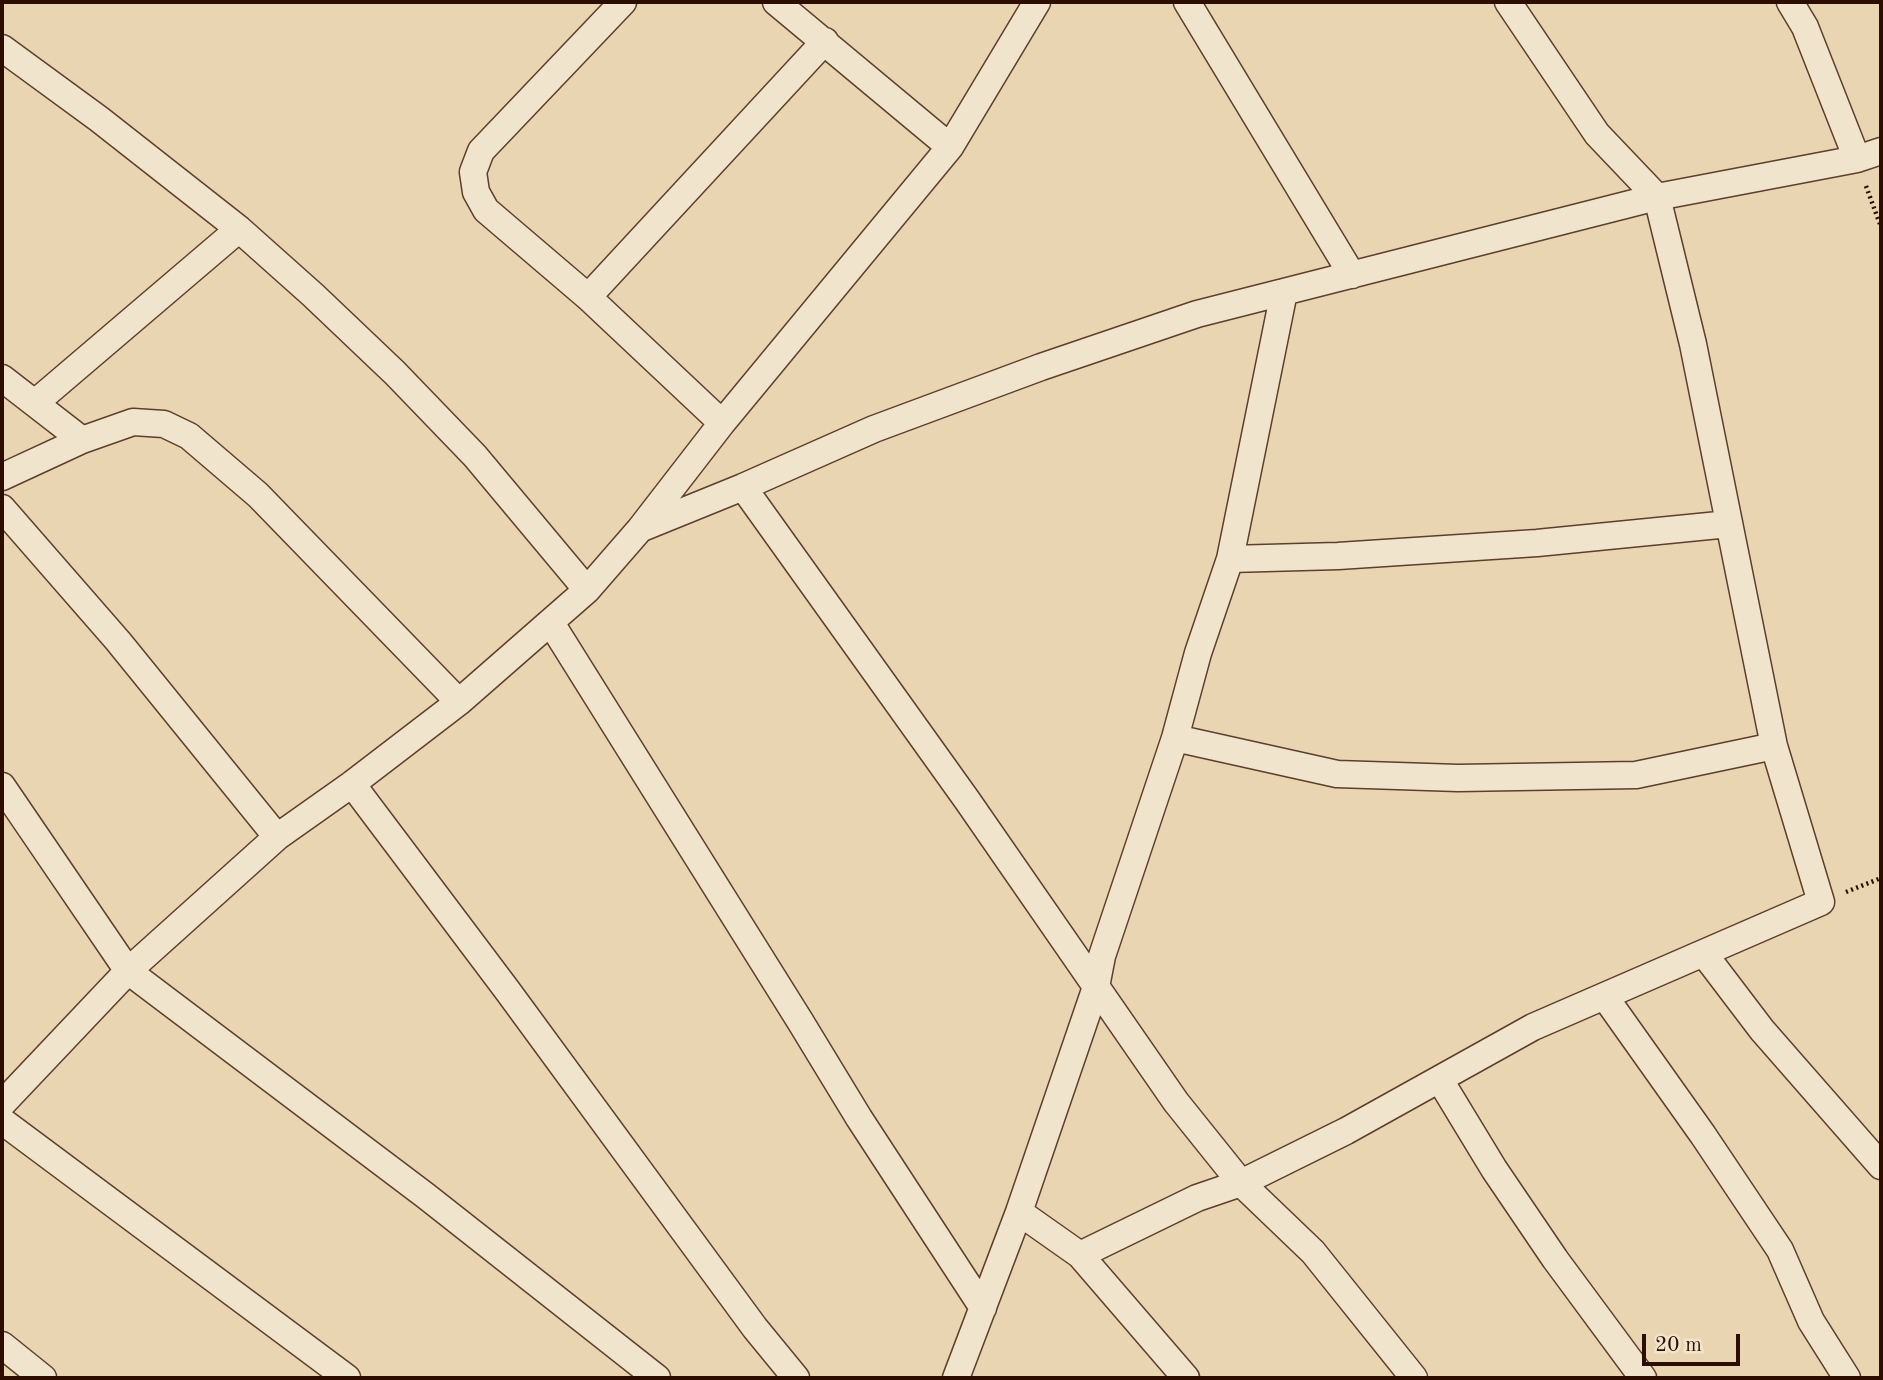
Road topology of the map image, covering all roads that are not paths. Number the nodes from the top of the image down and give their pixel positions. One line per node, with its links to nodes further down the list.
1 (622, 2): 15 (street)
2 (776, 2): 7 (street)
3 (1037, 2): 9 (street)
4 (1187, 2): 13 (street)
5 (1508, 2): 11 (street)
6 (1790, 2): 10 (street)
7 (825, 41): 9 (street); 15 (street)
8 (2, 48): 12 (street)
9 (950, 147): 18 (street)
10 (1869, 155): 11 (street)
11 (1657, 197): 13 (street); 23 (street)
12 (240, 229): 17 (street); 26 (street)
13 (1352, 275): 14 (street)
14 (1284, 292): 21 (street); 25 (street)
15 (588, 297): 18 (street)
16 (2, 378): 17 (street)
17 (34, 404): 19 (street)
18 (722, 423): 24 (street)
19 (82, 440): 20 (street); 28 (street)
20 (2, 477)
21 (743, 487): 24 (street); 36 (street)
22 (2, 508): 33 (street)
23 (1729, 524): 25 (street); 30 (street)
24 (640, 529): 26 (street)
25 (1230, 559): 29 (street)
26 (587, 590): 27 (street)
27 (551, 623): 28 (street); 45 (street)
28 (459, 702): 31 (street)
29 (1175, 738): 30 (street); 36 (street)
30 (1774, 746): 34 (street)
31 (352, 784): 33 (street); 50 (street)
32 (2, 786): 35 (street)
33 (277, 837): 35 (street)
34 (1704, 955): 37 (street); 41 (street)
35 (128, 971): 39 (street); 49 (street)
36 (1096, 986): 42 (street); 43 (street)
37 (1605, 997): 38 (street); 55 (street)
38 (1440, 1080): 42 (street); 54 (street)
39 (2, 1104)
40 (2, 1121): 48 (street)
41 (1881, 1166)
42 (1241, 1183): 44 (street); 53 (street)
43 (1019, 1212): 44 (street); 45 (street)
44 (1080, 1255): 52 (street)
45 (983, 1308): 51 (street)
46 (2, 1345): 47 (street)
47 (43, 1378)
48 (347, 1378)
49 (657, 1378)
50 (796, 1378)
51 (956, 1378)
52 (1186, 1378)
53 (1414, 1378)
54 (1643, 1378)
55 (1847, 1378)

